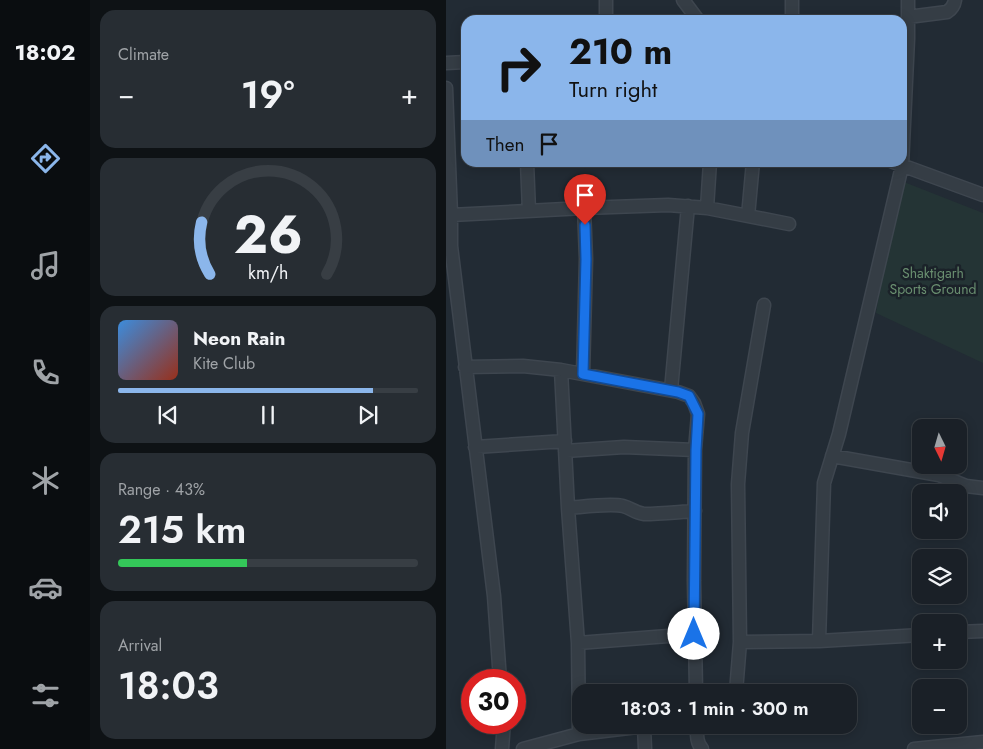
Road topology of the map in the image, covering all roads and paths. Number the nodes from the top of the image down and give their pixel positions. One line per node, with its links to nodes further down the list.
1 (606, 0): 6 (street)
2 (683, 0): 7 (street)
3 (792, 0): 8 (street)
4 (908, 0): 9 (street)
5 (955, 0): 10 (street)
6 (606, 15)
7 (694, 15)
8 (792, 15)
9 (907, 15)
10 (907, 25)
11 (461, 62): 12 (street)
12 (446, 64)
13 (446, 88): 14 (street)
14 (447, 127): 25 (street)
15 (527, 167): 24 (street)
16 (710, 167): 23 (street)
17 (753, 167): 26 (street)
18 (897, 167): 37 (street)
19 (906, 167): 20 (street)
20 (983, 195)
21 (688, 206): 22 (street); 23 (street); 33 (street)
22 (584, 208): 24 (street); 32 (street)
23 (707, 208): 26 (street)
24 (529, 211): 25 (street)
25 (451, 215): 28 (street)
26 (748, 216): 27 (street)
27 (789, 224)
28 (448, 246): 30 (street)
29 (764, 305): 46 (street)
30 (465, 368): 31 (street); 35 (street)
31 (561, 370): 32 (street); 34 (street)
32 (583, 374): 33 (street)
33 (671, 390): 36 (street)
34 (565, 446): 35 (street); 36 (street); 39 (street)
35 (475, 447): 48 (street)
36 (696, 450): 40 (street)
37 (832, 456): 38 (street); 45 (street)
38 (983, 488)
39 (568, 508): 40 (street); 47 (street)
40 (695, 511): 43 (street)
41 (983, 631): 42 (street)
42 (967, 632)
43 (694, 634): 47 (street); 50 (street)
44 (912, 636): 45 (street)
45 (818, 641): 46 (street)
46 (740, 642): 51 (street)
47 (578, 643): 49 (street)
48 (499, 669)
49 (578, 684)
50 (696, 684)
51 (737, 684)
52 (503, 734): 58 (street)
53 (579, 734): 57 (street)
54 (648, 734): 59 (street)
55 (697, 734): 60 (street)
56 (983, 742): 61 (street)
57 (531, 748)
58 (502, 749)
59 (645, 749)
60 (702, 749)
61 (914, 749)

